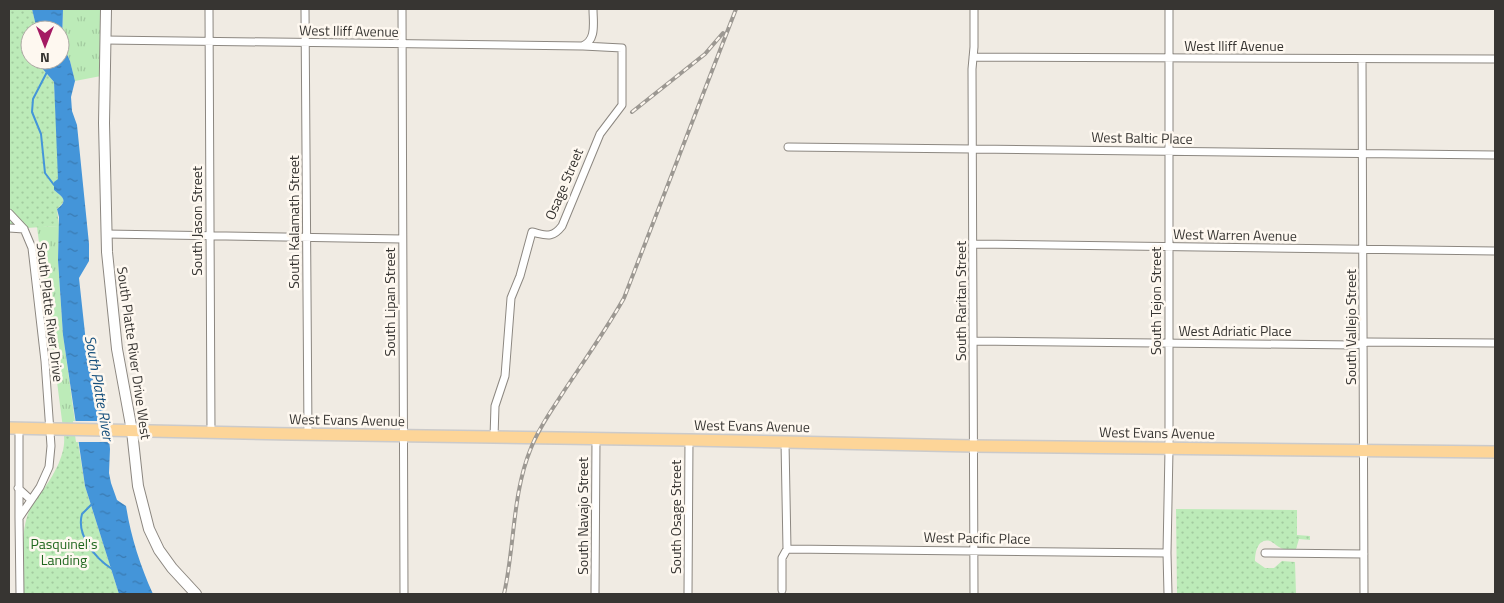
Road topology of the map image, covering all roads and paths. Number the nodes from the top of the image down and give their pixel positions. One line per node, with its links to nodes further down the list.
1 (106, 9): 8 (street, South Platte River Drive West)
2 (209, 9): 9 (street, South Jason Street)
3 (305, 9): 10 (street, South Kalamath Street)
4 (402, 9): 11 (street, South Lipan Street)
5 (593, 9): 12 (street, West Iliff Avenue)
6 (974, 9): 13 (street, South Raritan Street)
7 (1170, 9): 14 (street, South Tejon Street)
8 (105, 40): 9 (street, West Iliff Avenue); 25 (street, South Platte River Drive West)
9 (210, 41): 10 (street, West Iliff Avenue); 26 (street, South Jason Street)
10 (306, 43): 11 (street, West Iliff Avenue); 27 (street, South Kalamath Street)
11 (402, 44): 12 (street, West Iliff Avenue); 28 (street, South Lipan Street)
12 (582, 46): 43 (street, Osage Street)
13 (973, 57): 14 (street, West Iliff Avenue); 18 (street, South Raritan Street)
14 (1169, 58): 15 (street, West Iliff Avenue); 19 (street, South Tejon Street)
15 (1362, 59): 16 (street, West Iliff Avenue); 20 (street, South Vallejo Street)
16 (1495, 59)
17 (788, 147): 18 (street, West Baltic Place)
18 (972, 148): 19 (street, West Baltic Place); 29 (street, South Raritan Street)
19 (1169, 151): 20 (street, West Baltic Place); 30 (street, South Tejon Street)
20 (1362, 153): 21 (street, West Baltic Place); 31 (street, South Vallejo Street)
21 (1495, 154)
22 (9, 212): 24 (street, South Platte River Drive)
23 (9, 228): 24 (street, South Platte River Drive)
24 (24, 229): 38 (street, South Platte River Drive)
25 (106, 234): 26 (street); 39 (street, South Platte River Drive West)
26 (210, 236): 27 (street); 40 (street, South Jason Street)
27 (307, 238): 28 (street); 41 (street, South Kalamath Street)
28 (402, 239): 42 (street, South Lipan Street)
29 (974, 244): 30 (street, West Warren Avenue); 33 (street, South Raritan Street)
30 (1169, 247): 31 (street, West Warren Avenue); 35 (street, South Tejon Street)
31 (1363, 250): 32 (street, West Warren Avenue); 36 (street, South Vallejo Street)
32 (1495, 251)
33 (973, 341): 35 (street, West Adriatic Place); 47 (street, South Raritan Street)
34 (1495, 342): 36 (street, West Adriatic Place)
35 (1169, 343): 36 (street, West Adriatic Place); 48 (street, South Tejon Street)
36 (1363, 344): 49 (street, South Vallejo Street)
37 (14, 428): 38 (main road, West Evans Avenue); 51 (street)
38 (56, 430): 39 (main road, West Evans Avenue); 52 (street, South Platte River Drive)
39 (127, 431): 40 (main road, West Evans Avenue); 61 (street, South Platte River Drive West)
40 (211, 433): 41 (main road, West Evans Avenue)
41 (308, 434): 42 (main road, West Evans Avenue)
42 (402, 436): 43 (main road, West Evans Avenue); 62 (street, South Lipan Street)
43 (494, 437): 44 (main road, West Evans Avenue)
44 (596, 439): 45 (main road, West Evans Avenue); 63 (street, South Navajo Street)
45 (689, 440): 46 (main road, West Evans Avenue); 64 (street, South Osage Street)
46 (786, 442): 47 (main road, West Evans Avenue); 54 (street)
47 (973, 446): 48 (main road, West Evans Avenue); 55 (street, South Raritan Street)
48 (1169, 448): 49 (main road, West Evans Avenue); 56 (street, South Tejon Street)
49 (1364, 451): 50 (main road, West Evans Avenue); 58 (street, South Vallejo Street)
50 (1495, 452)
51 (18, 488): 52 (street); 53 (street)
52 (31, 500): 53 (street, South Platte River Drive)
53 (19, 518): 60 (street)
54 (786, 548): 55 (street, West Pacific Place); 59 (street)
55 (974, 551): 56 (street, West Pacific Place); 65 (street, South Raritan Street)
56 (1166, 553): 66 (street, South Tejon Street)
57 (1265, 554): 58 (street)
58 (1364, 554): 67 (street, South Vallejo Street)
59 (782, 590)
60 (20, 594)
61 (196, 594)
62 (404, 594)
63 (596, 594)
64 (688, 594)
65 (974, 594)
66 (1168, 594)
67 (1364, 594)

